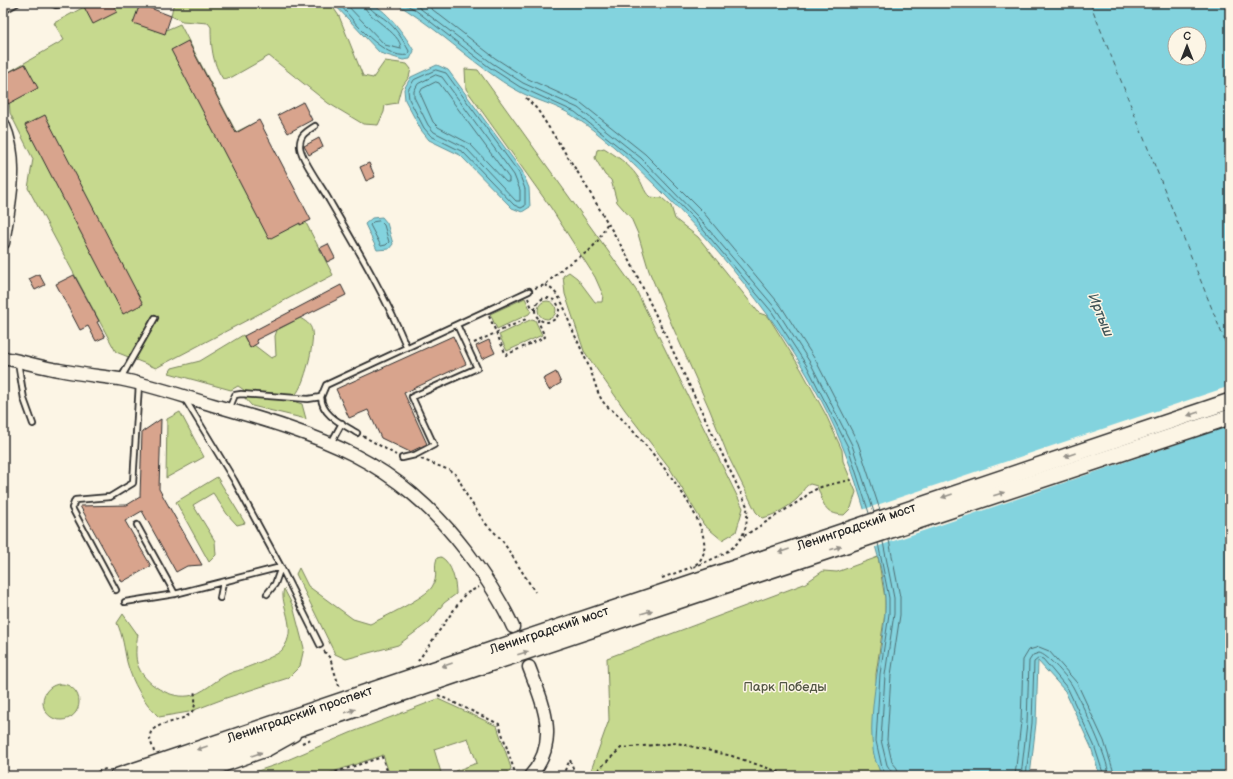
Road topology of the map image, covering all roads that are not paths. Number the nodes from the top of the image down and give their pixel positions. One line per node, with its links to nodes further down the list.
1 (17, 3): 4 (lane)
2 (51, 3): 3 (lane)
3 (68, 3)
4 (3, 11)
5 (3, 124): 7 (street)
6 (315, 126): 11 (lane)
7 (3, 243)
8 (527, 292): 10 (lane)
9 (155, 318): 14 (lane)
10 (458, 325): 11 (lane); 25 (lane)
11 (408, 348): 17 (lane)
12 (3, 358): 13 (street)
13 (17, 360): 14 (street); 22 (lane)
14 (120, 379): 15 (street)
15 (139, 384): 16 (street); 29 (lane)
16 (183, 396): 19 (street); 27 (lane)
17 (321, 397): 19 (lane); 21 (lane)
18 (1230, 401): 36 (main road, Ленинградский мост, one-way to 36, bridge)
19 (231, 412): 24 (street)
20 (1230, 417): 36 (main road, Ленинградский мост, one-way to 20, bridge)
21 (342, 423): 23 (lane); 24 (lane)
22 (34, 424)
23 (357, 433)
24 (331, 443): 34 (street)
25 (402, 458)
26 (137, 525): 30 (lane)
27 (281, 567): 28 (lane); 31 (lane); 35 (lane)
28 (223, 583): 30 (lane); 32 (lane)
29 (116, 590)
30 (176, 594): 33 (lane)
31 (267, 594)
32 (220, 598)
33 (125, 602)
34 (513, 627)
35 (320, 645)
36 (484, 659): 38 (main road, Ленинградский проспект, one-way to 36); 39 (main road, Ленинградский проспект, one-way to 39)
37 (528, 667): 42 (street)
38 (313, 724): 40 (main road, Ленинградский проспект); 41 (street, one-way to 38)
39 (118, 776)
40 (159, 776)
41 (194, 776)
42 (530, 776)

